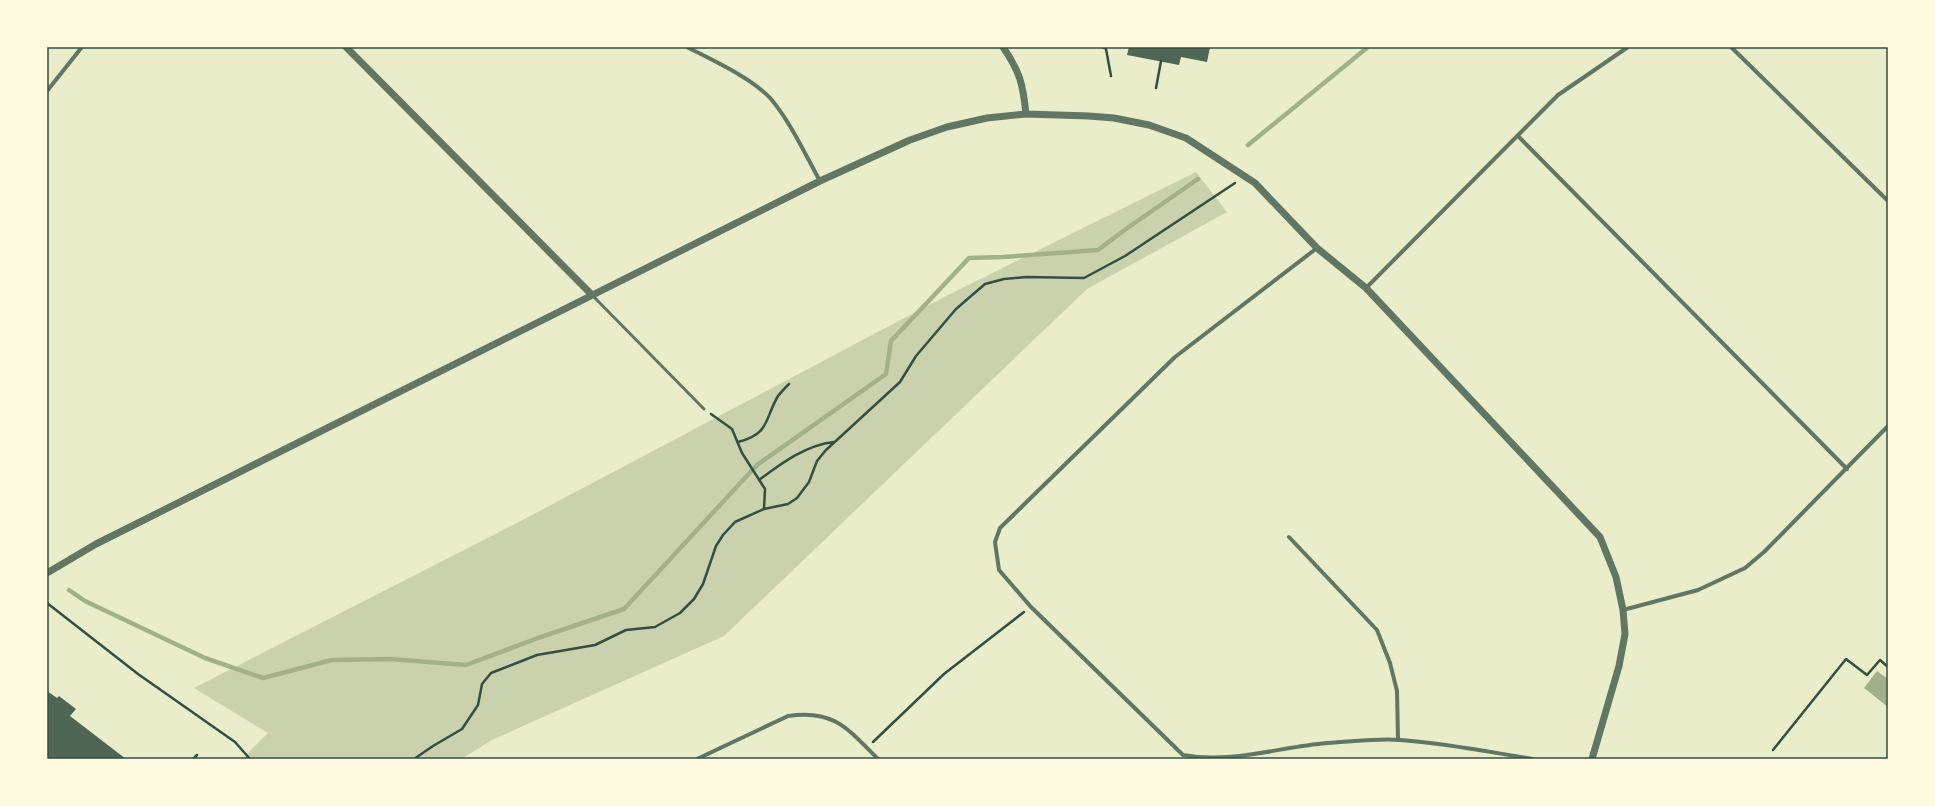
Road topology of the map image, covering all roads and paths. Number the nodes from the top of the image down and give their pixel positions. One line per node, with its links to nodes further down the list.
1 (82, 47): 11 (street)
2 (687, 47): 15 (street)
3 (1003, 47): 12 (street)
4 (1102, 47): 9 (path)
5 (1628, 47): 13 (street)
6 (1731, 47): 16 (street)
7 (349, 48): 19 (street)
8 (1161, 61): 10 (path)
9 (1111, 76)
10 (1156, 88)
11 (47, 91)
12 (1026, 114): 14 (street); 15 (street)
13 (1518, 136): 18 (street); 25 (street)
14 (1245, 176): 17 (street); 24 (path)
15 (820, 181): 19 (street)
16 (1888, 201)
17 (1317, 248): 18 (street); 31 (street)
18 (1366, 288): 32 (street)
19 (592, 294): 21 (lane); 29 (street)
20 (789, 384): 23 (path)
21 (704, 409): 23 (path)
22 (1888, 426): 25 (street)
23 (738, 442): 26 (path)
24 (834, 442): 26 (path); 27 (path)
25 (1847, 469): 32 (street)
26 (759, 480): 27 (path)
27 (764, 509): 40 (path)
28 (1289, 537): 34 (street)
29 (47, 573)
30 (47, 603): 39 (path)
31 (1031, 607): 34 (street); 35 (path)
32 (1623, 610): 44 (street)
33 (1888, 667): 36 (path)
34 (1398, 740): 43 (street)
35 (867, 748): 41 (street); 42 (street)
36 (1773, 750)
37 (197, 755): 38 (path)
38 (193, 759)
39 (250, 759)
40 (414, 759)
41 (697, 759)
42 (878, 759)
43 (1533, 759)
44 (1592, 759)

